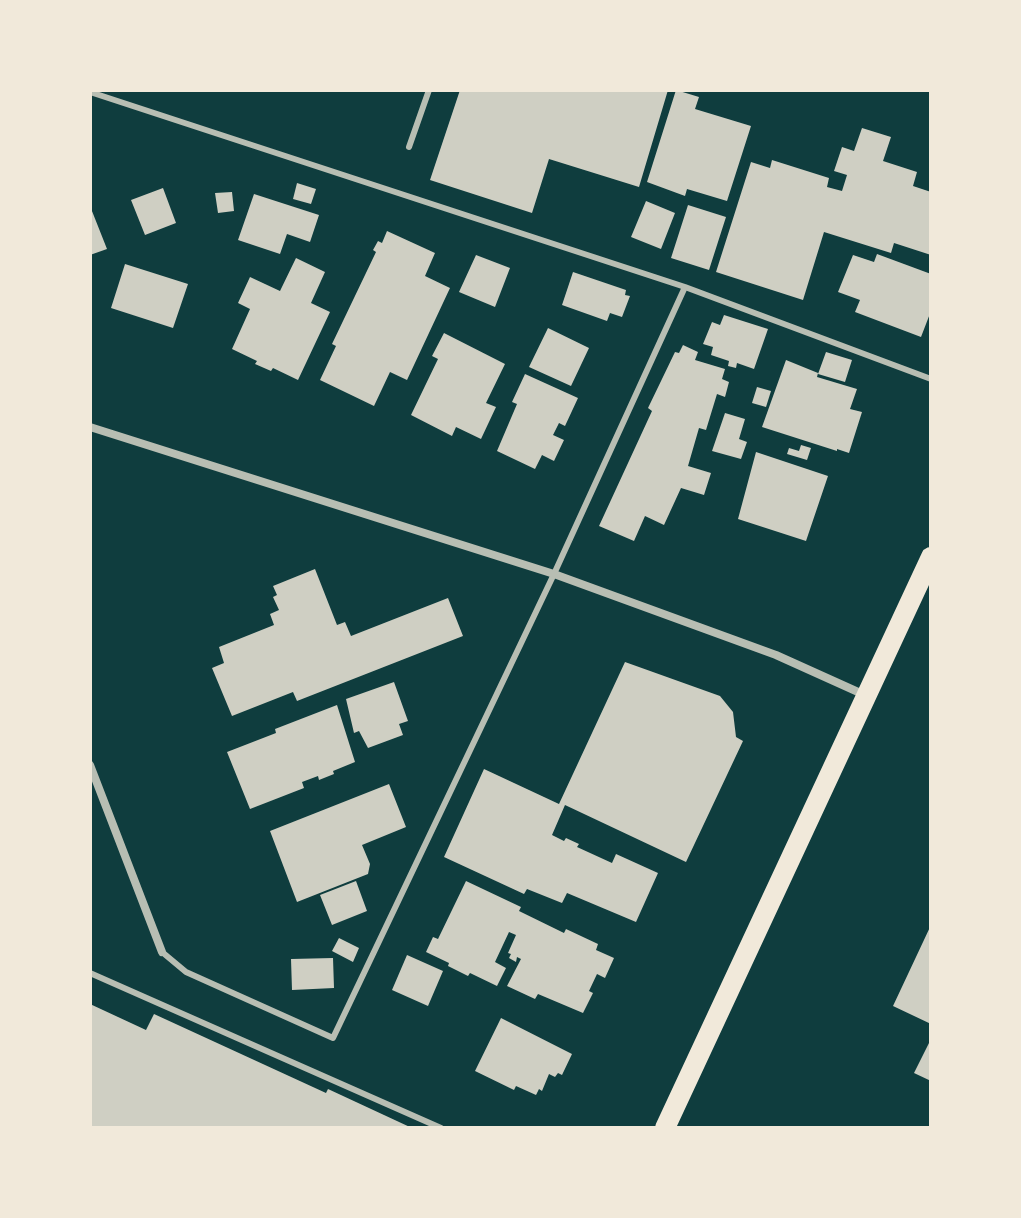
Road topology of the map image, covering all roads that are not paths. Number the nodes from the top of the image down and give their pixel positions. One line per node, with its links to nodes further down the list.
1 (429, 90): 3 (lane)
2 (90, 92): 4 (lane)
3 (409, 147)
4 (685, 287): 5 (lane); 8 (lane)
5 (931, 379)
6 (90, 427): 8 (street)
7 (931, 557): 9 (main road)
8 (554, 574): 9 (street); 11 (lane)
9 (867, 696): 14 (main road)
10 (90, 765): 11 (street)
11 (162, 952)
12 (90, 973): 13 (lane)
13 (441, 1128)
14 (665, 1128)

